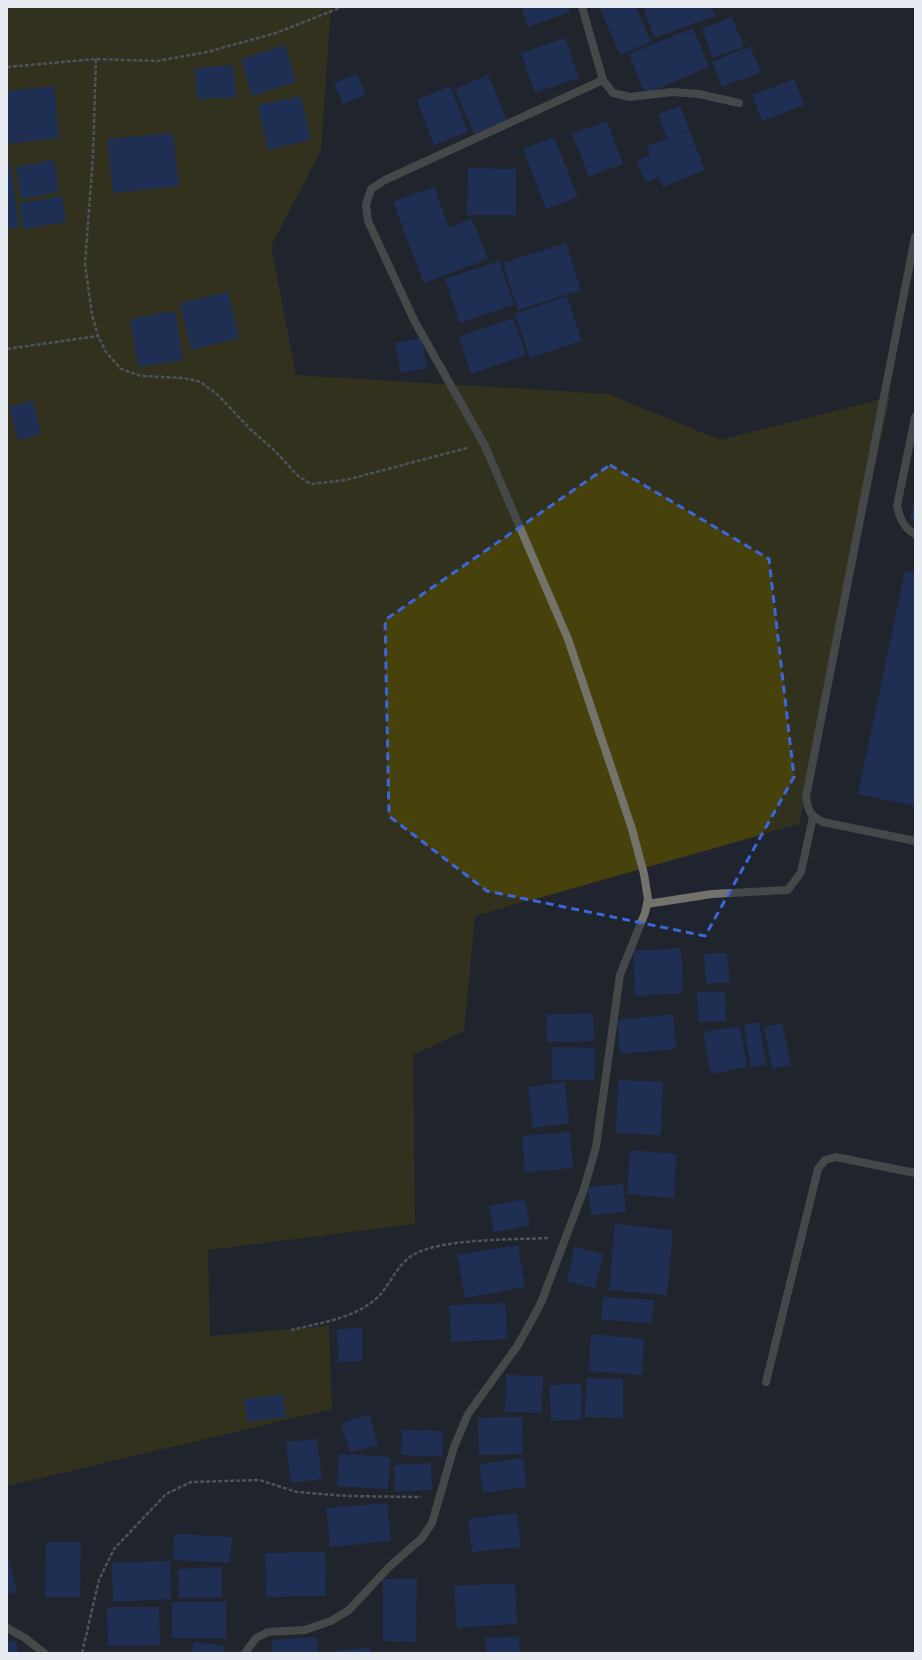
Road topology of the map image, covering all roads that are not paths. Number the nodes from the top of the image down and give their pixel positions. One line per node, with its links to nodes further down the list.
1 (582, 7): 2 (street)
2 (602, 80): 3 (street); 9 (street)
3 (739, 103)
4 (915, 237): 7 (street)
5 (915, 417): 6 (street)
6 (915, 534)
7 (813, 817): 8 (street); 9 (street)
8 (915, 840)
9 (647, 904): 14 (street)
10 (915, 1173): 11 (street)
11 (766, 1382)
12 (7, 1628): 13 (street)
13 (44, 1653)
14 (245, 1653)

